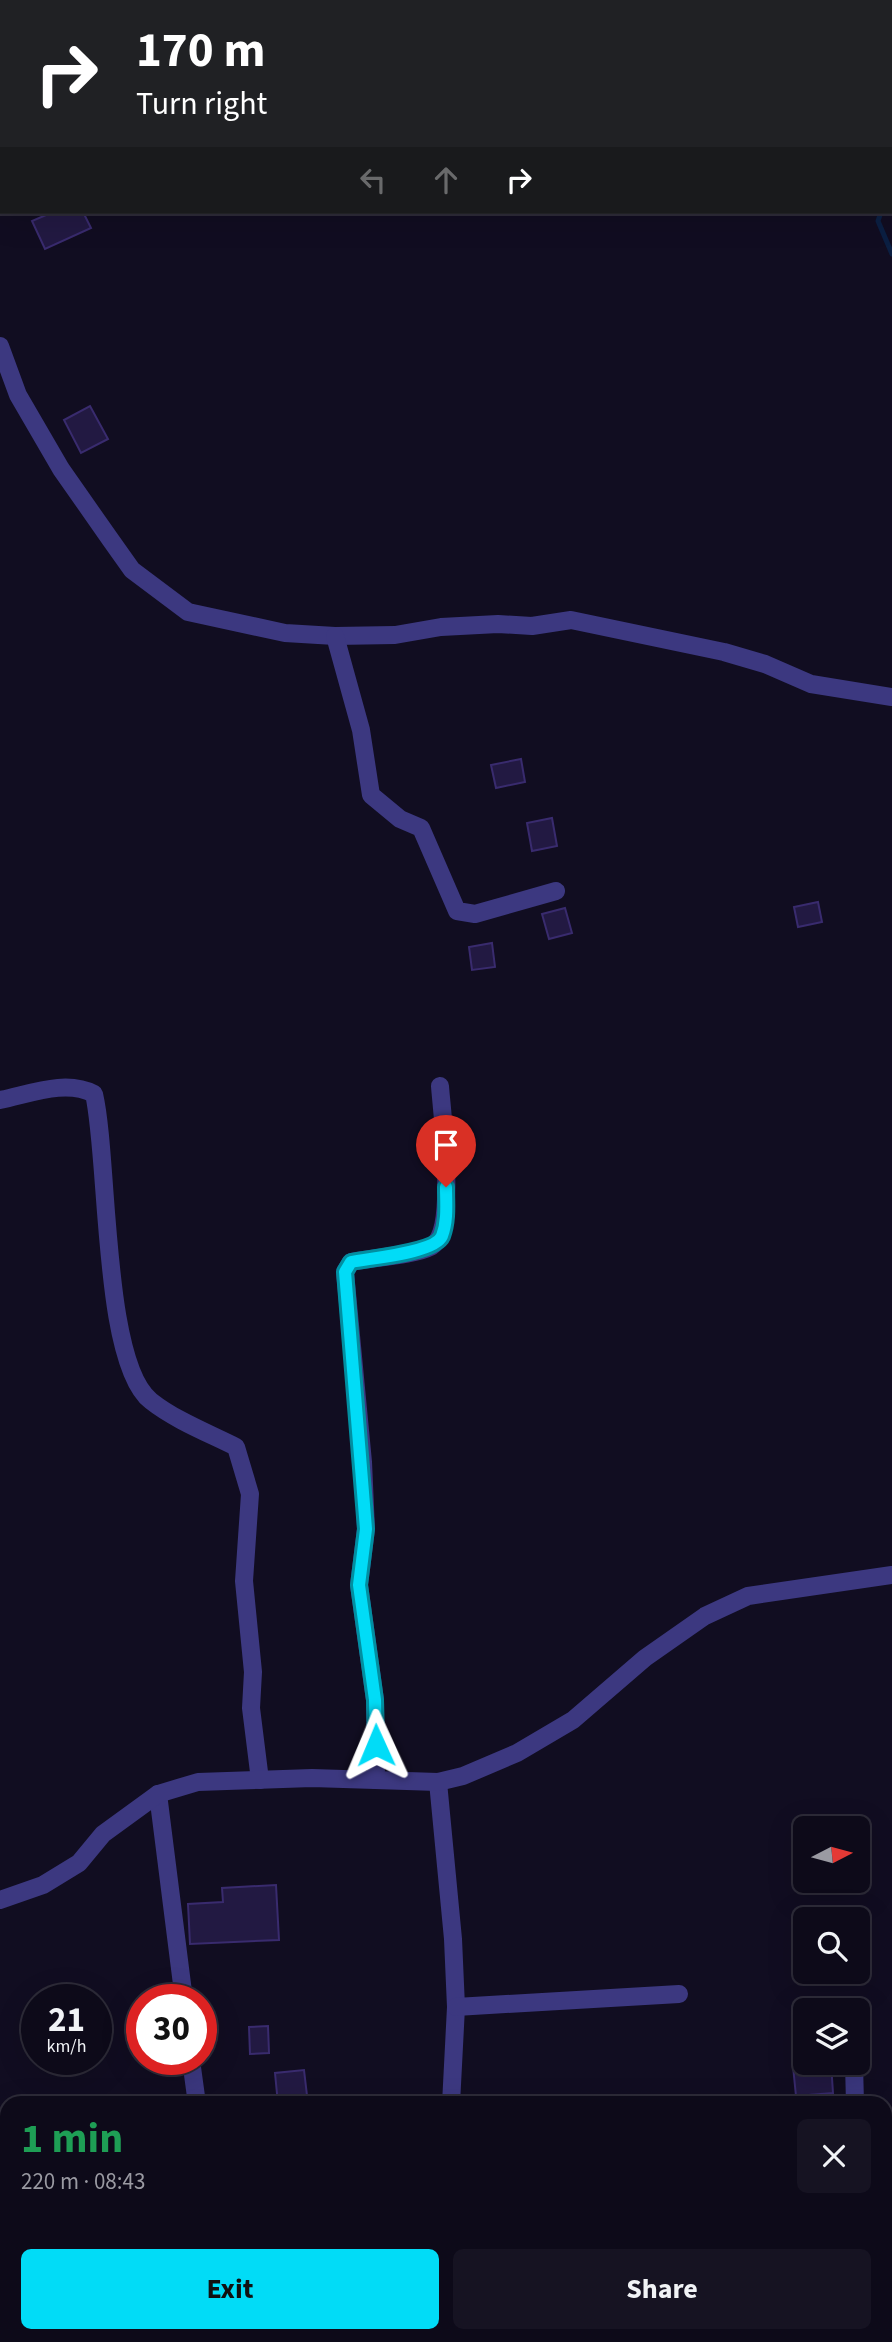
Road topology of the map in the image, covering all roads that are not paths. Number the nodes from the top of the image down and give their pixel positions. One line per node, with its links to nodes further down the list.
1 (0, 346): 2 (street)
2 (335, 636): 3 (street); 4 (street)
3 (892, 697)
4 (556, 891)
5 (440, 1086): 9 (street)
6 (0, 1100): 8 (street)
7 (892, 1575): 10 (street)
8 (260, 1780): 9 (street); 11 (street)
9 (376, 1780): 10 (street)
10 (438, 1782): 15 (street)
11 (158, 1794): 12 (street); 13 (street)
12 (0, 1900)
13 (182, 1984)
14 (679, 1994): 15 (street)
15 (456, 2007): 19 (street)
16 (193, 2075): 18 (street)
17 (854, 2075): 20 (street)
18 (196, 2096)
19 (451, 2096)
20 (855, 2096)

